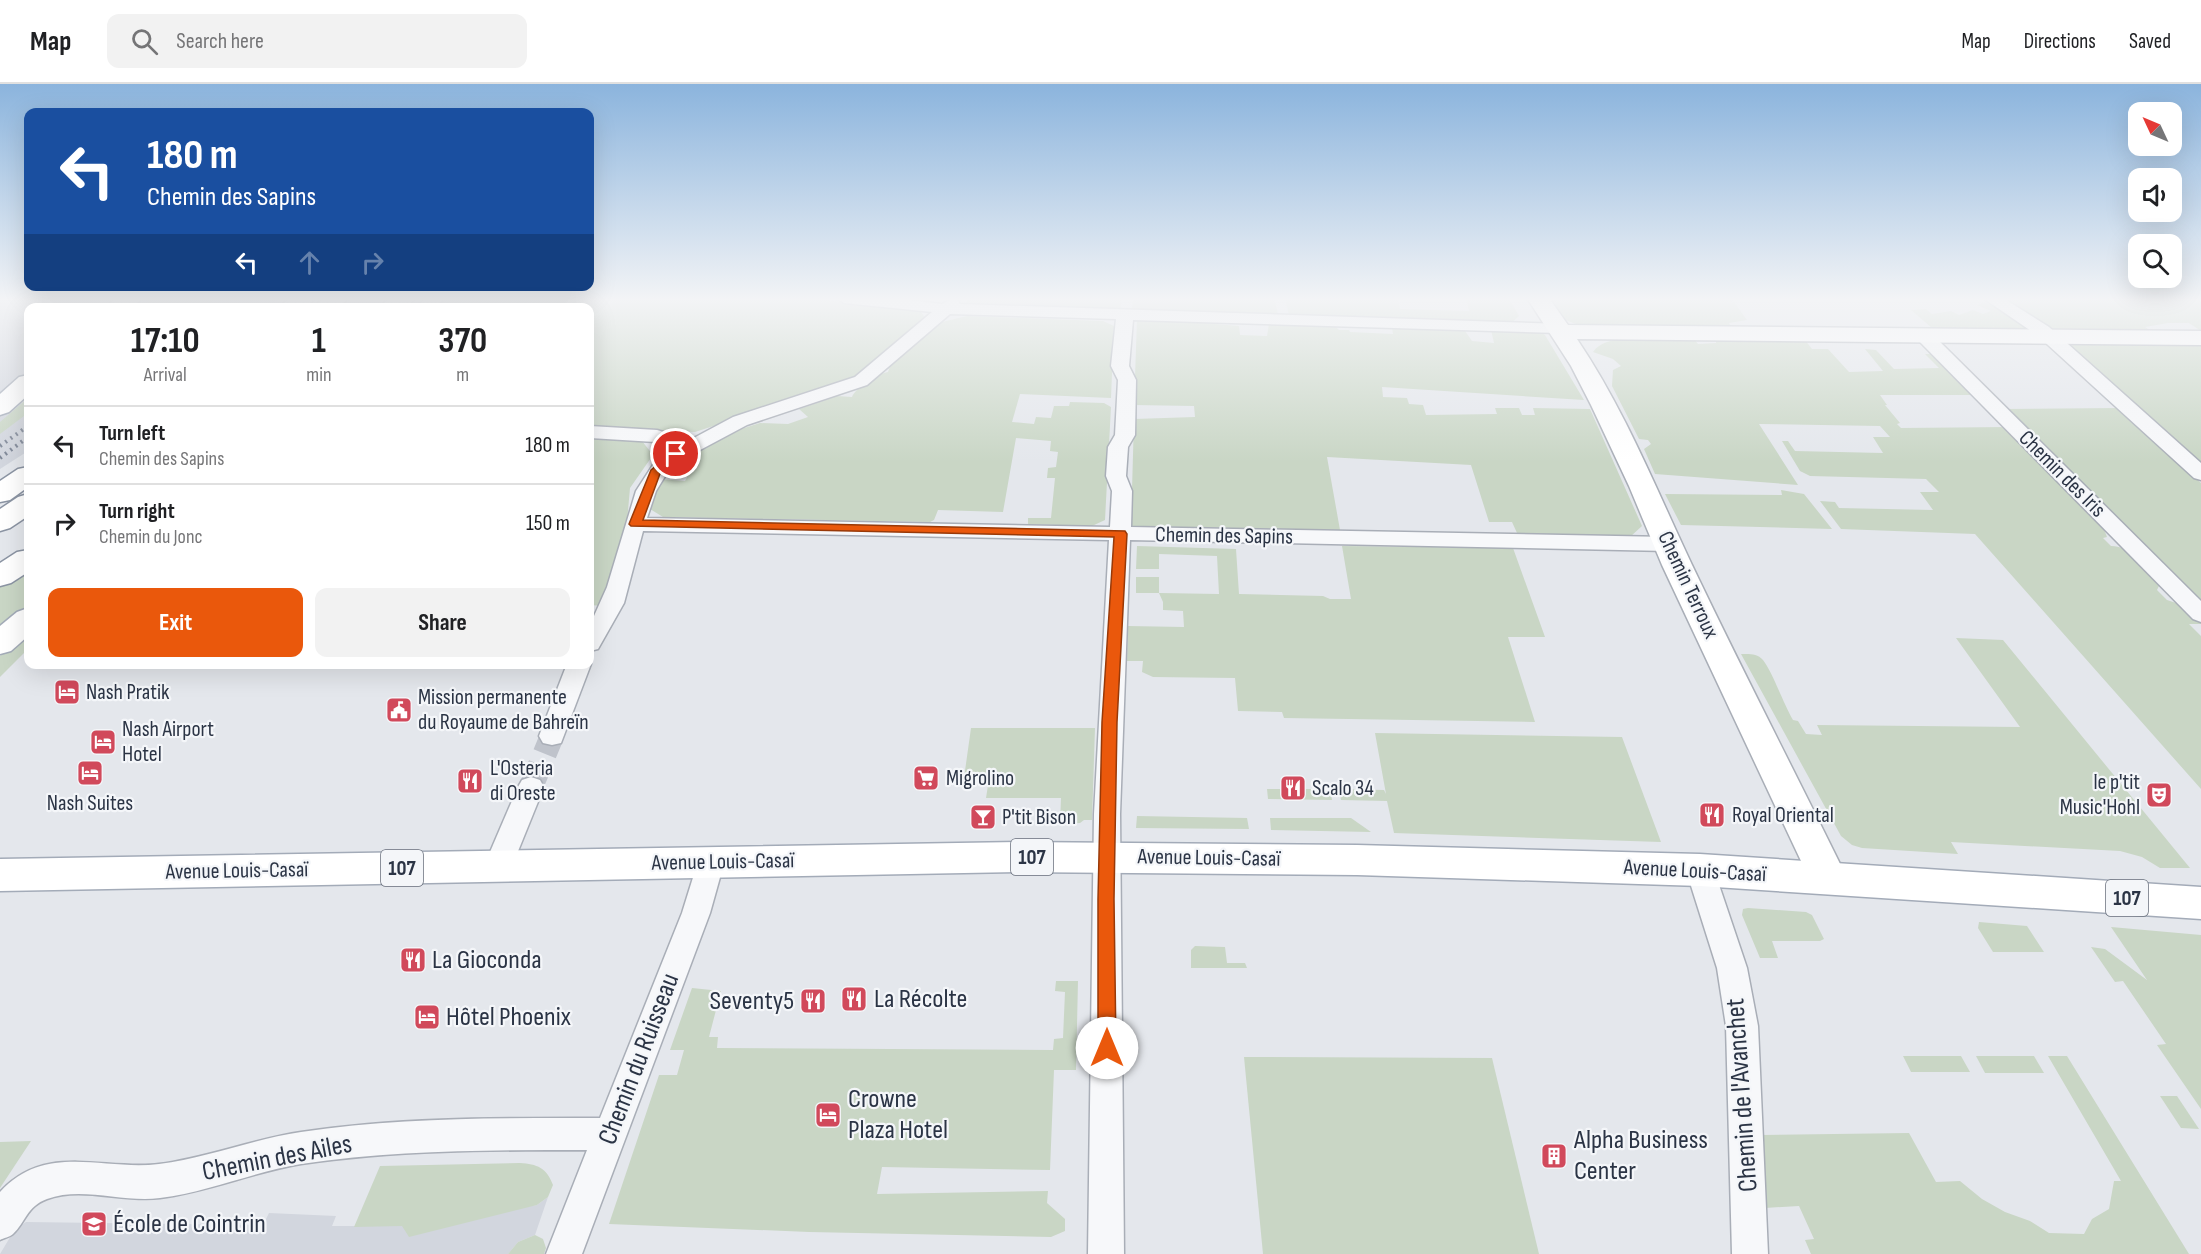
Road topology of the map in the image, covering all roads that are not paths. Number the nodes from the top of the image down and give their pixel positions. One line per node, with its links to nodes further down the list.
1 (895, 353): 7 (street)
2 (1121, 353): 14 (street)
3 (1573, 353): 15 (main road, Chemin Terroux)
4 (1941, 353): 18 (street, Chemin des Iris)
5 (2067, 353): 8 (street)
6 (594, 432): 7 (street)
7 (690, 446): 13 (street)
8 (2201, 474)
9 (24, 478): 10 (main road)
10 (0, 494)
11 (24, 506): 12 (main road)
12 (0, 522)
13 (635, 524): 14 (street, Chemin des Sapins); 19 (street)
14 (1121, 534): 15 (street, Chemin des Sapins); 26 (street)
15 (1668, 544): 33 (main road, Chemin Terroux)
16 (24, 561): 17 (main road)
17 (0, 576)
18 (2201, 614)
19 (598, 615): 21 (street)
20 (24, 622): 22 (main road)
21 (594, 630)
22 (0, 643)
23 (577, 669): 24 (street)
24 (552, 736)
25 (531, 787): 29 (street)
26 (1107, 858): 28 (main road, Avenue Louis-Casaï / 107); 30 (main road, Avenue Louis-Casaï / 107); 38 (street)
27 (0, 860): 32 (main road)
28 (710, 862): 29 (main road, Avenue Louis-Casaï / 107); 35 (street, Chemin du Ruisseau)
29 (498, 866): 32 (main road, Avenue Louis-Casaï / 107)
30 (1700, 870): 33 (main road, Avenue Louis-Casaï / 107); 39 (street, Chemin de l'Avanchet)
31 (0, 875): 32 (main road, Avenue Louis-Casaï / 107)
32 (40, 875)
33 (1828, 878): 34 (main road, Avenue Louis-Casaï / 107)
34 (2201, 903)
35 (609, 1134): 36 (street, Chemin des Ailes); 37 (street, Chemin du Ruisseau)
36 (0, 1222)
37 (564, 1254)
38 (1106, 1254)
39 (1750, 1254)

